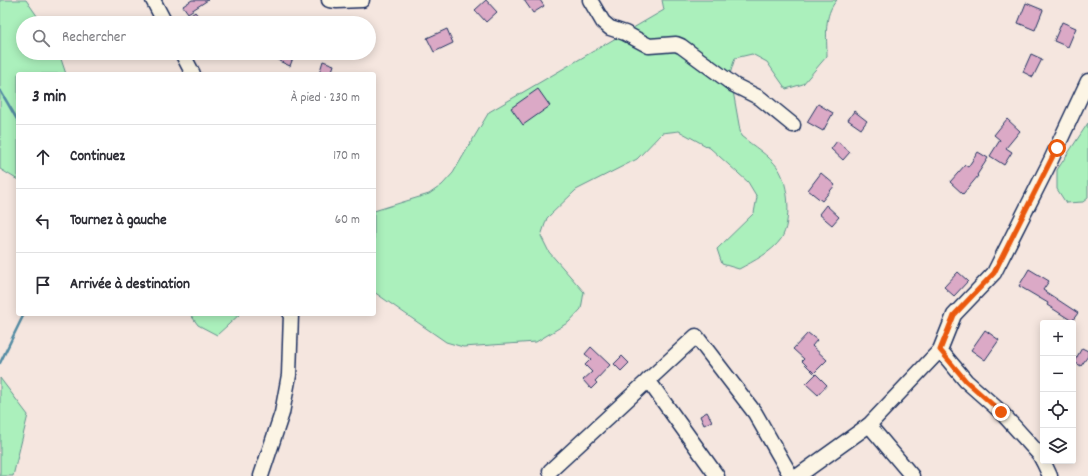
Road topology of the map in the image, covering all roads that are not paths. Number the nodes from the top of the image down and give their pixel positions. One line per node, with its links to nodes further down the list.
1 (154, 0): 5 (street)
2 (329, 0): 3 (street)
3 (362, 0)
4 (590, 0): 9 (street)
5 (162, 16)
6 (185, 60): 7 (street)
7 (191, 72)
8 (1088, 80): 11 (street)
9 (793, 124)
10 (291, 316): 17 (street)
11 (940, 350): 13 (street); 14 (street)
12 (648, 380): 16 (street); 18 (street); 19 (street)
13 (869, 425): 20 (street); 21 (street)
14 (1040, 456)
15 (1044, 464): 22 (street)
16 (550, 471)
17 (261, 476)
18 (717, 476)
19 (790, 476)
20 (798, 476)
21 (912, 476)
22 (1050, 476)

